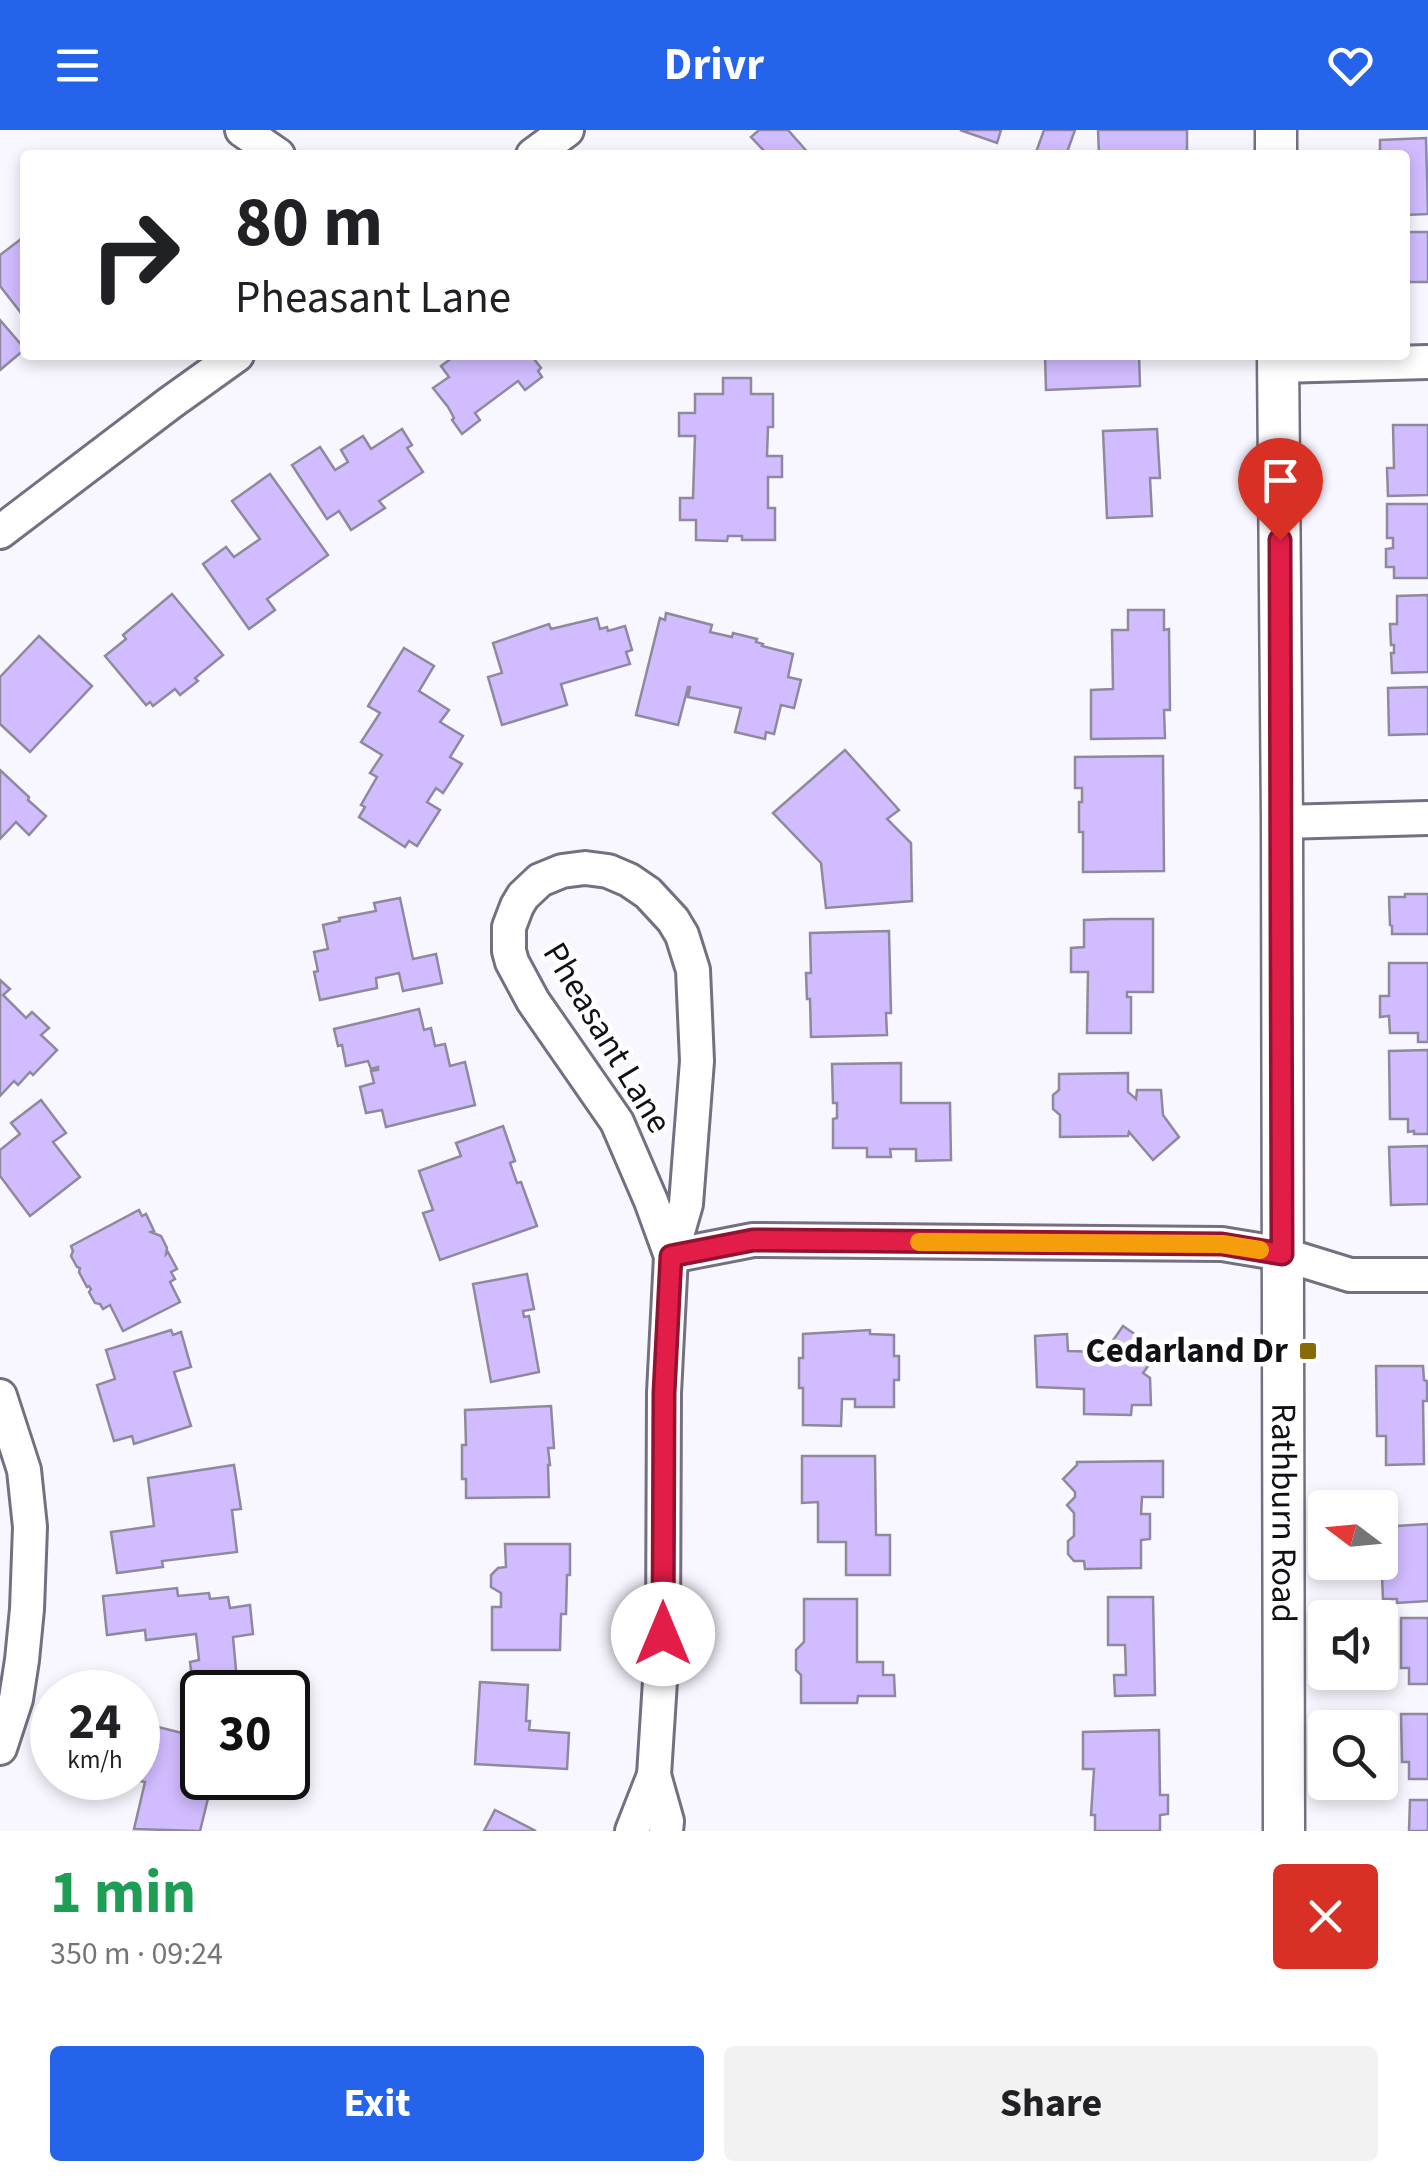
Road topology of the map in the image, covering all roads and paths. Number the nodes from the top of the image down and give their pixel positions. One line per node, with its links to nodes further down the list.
1 (242, 130): 3 (street)
2 (567, 130): 4 (street)
3 (271, 150)
4 (540, 150)
5 (230, 360): 8 (street)
6 (1278, 361): 7 (street); 10 (street, Rathburn Road)
7 (1428, 362)
8 (0, 532)
9 (1428, 818): 10 (street)
10 (1282, 822): 11 (street, Rathburn Road)
11 (1282, 1254): 12 (street); 13 (street); 19 (street, Rathburn Road)
12 (671, 1256): 12 (street, Pheasant Lane); 16 (street, Pheasant Lane)
13 (1428, 1275)
14 (0, 1396): 15 (street)
15 (0, 1748)
16 (654, 1775): 17 (street, Pheasant Lane); 18 (street, Pheasant Lane)
17 (632, 1831)
18 (666, 1831)
19 (1284, 1831)

